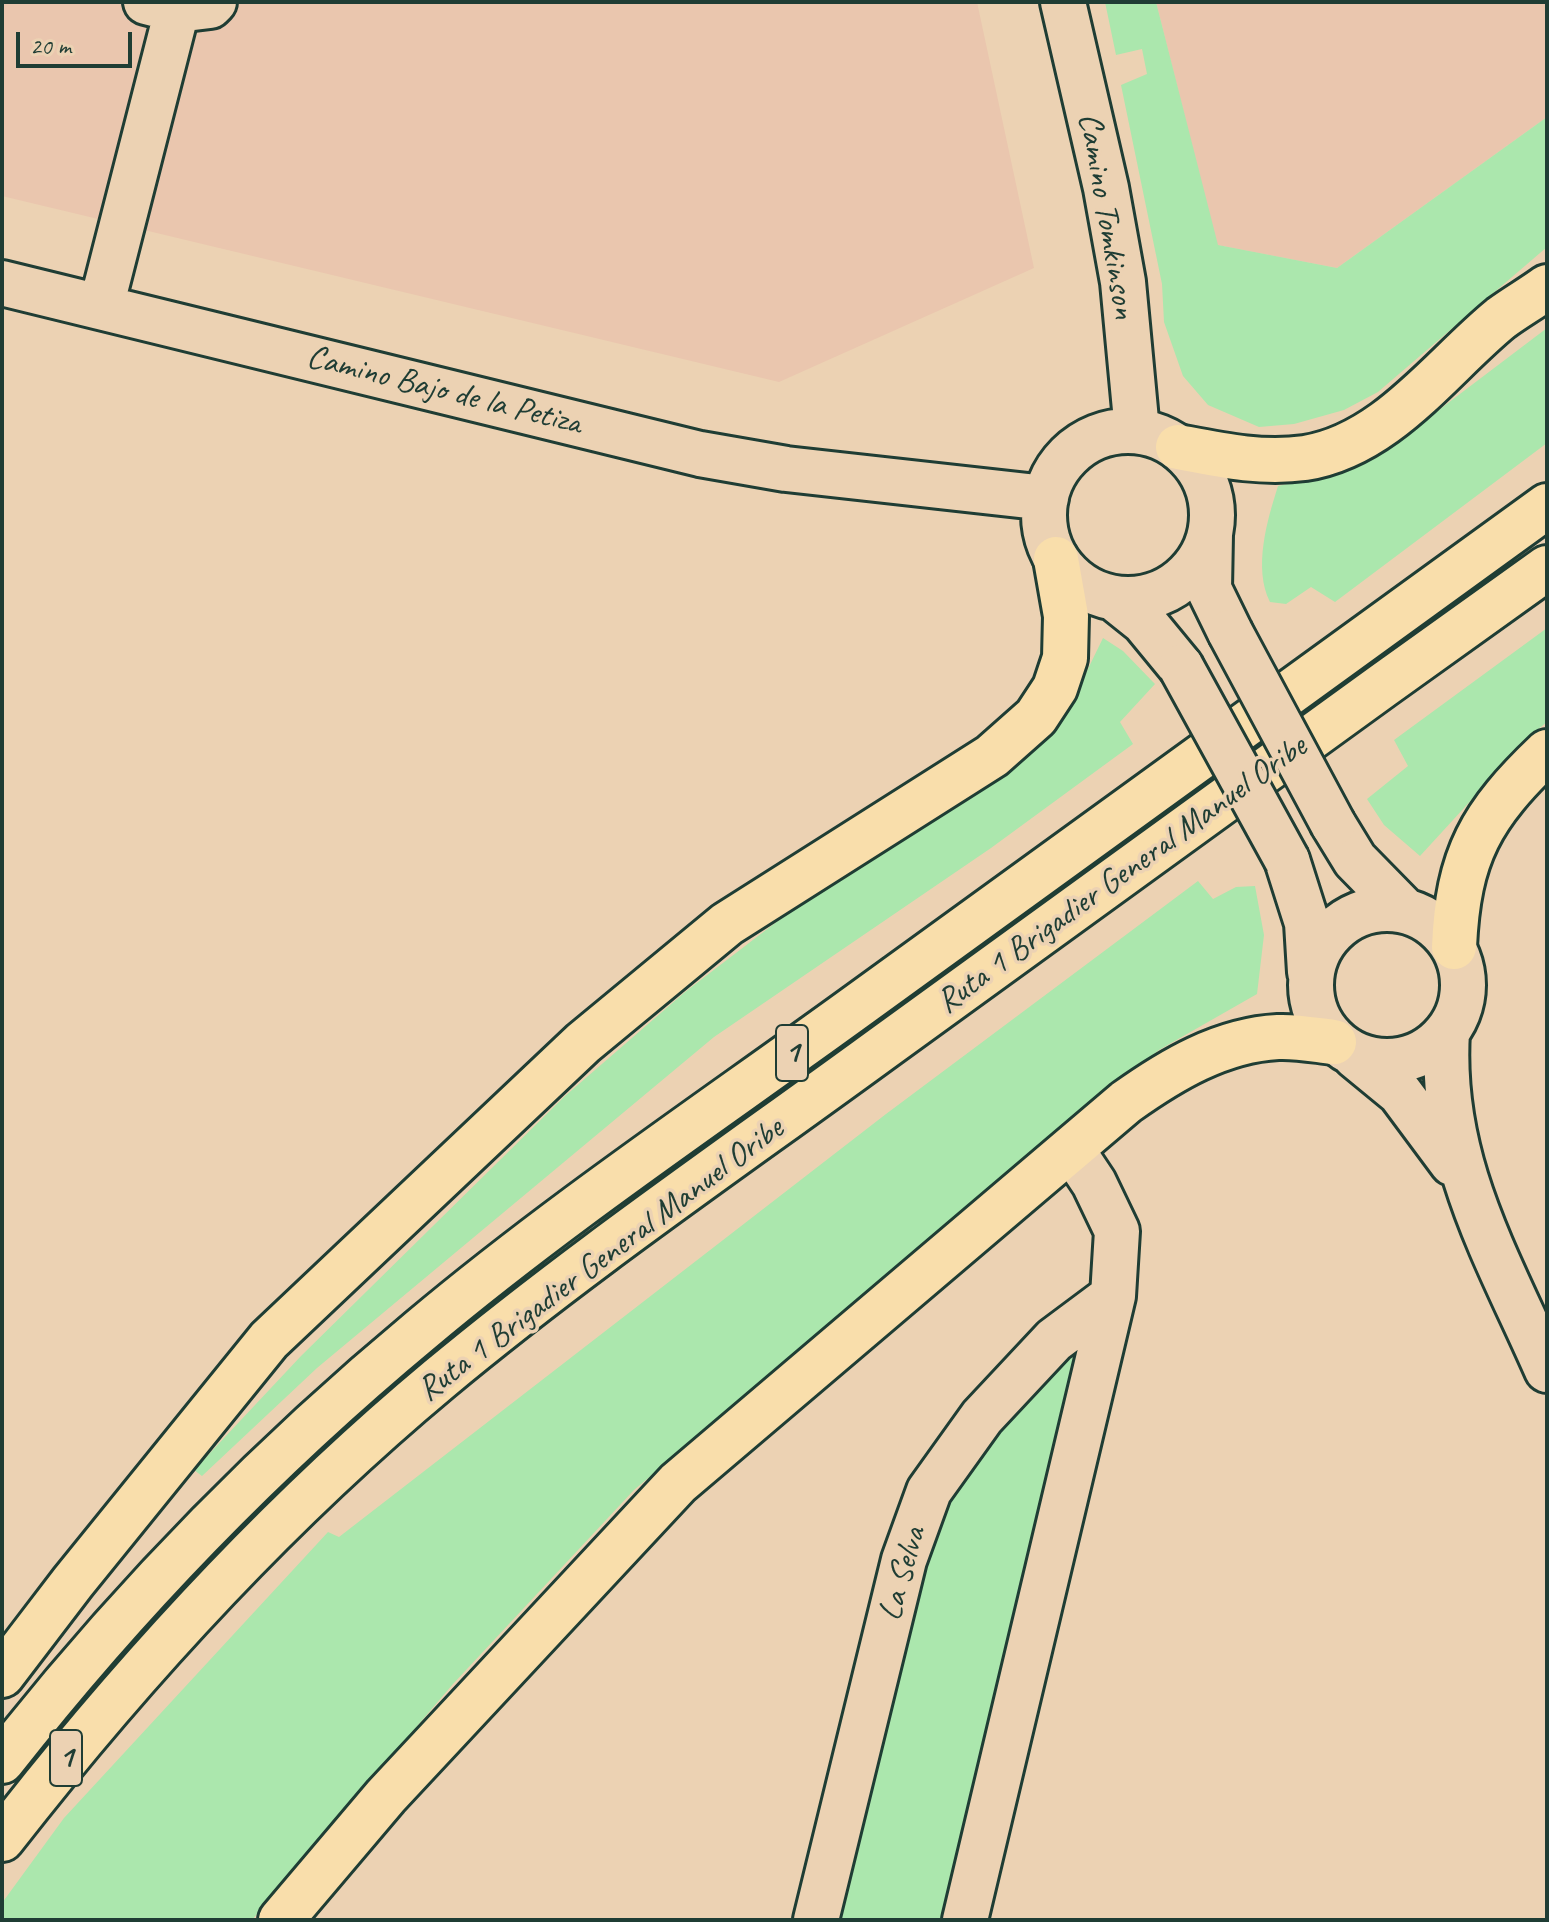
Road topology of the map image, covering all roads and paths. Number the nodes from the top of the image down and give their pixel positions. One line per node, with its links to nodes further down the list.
1 (1063, 2): 6 (street, Camino Tomkinson)
2 (179, 5): 5 (street)
3 (2, 283): 5 (street, Camino Bajo de la Petiza)
4 (1547, 287): 7 (highway)
5 (101, 307): 8 (street, Camino Bajo de la Petiza)
6 (1137, 431): 7 (street); 8 (street)
7 (1178, 447): 10 (street)
8 (1046, 498): 11 (street)
9 (1547, 506): 25 (highway, Ruta 1 Brigadier General Manuel Oribe / 1)
10 (1210, 534): 13 (street); 15 (street, bridge)
11 (1056, 559): 13 (street); 24 (highway)
12 (1547, 568): 26 (highway, Ruta 1 Brigadier General Manuel Oribe / 1)
13 (1114, 598): 17 (street, bridge)
14 (1547, 752): 16 (highway)
15 (1404, 910): 16 (street); 17 (street)
16 (1454, 947): 18 (street)
17 (1310, 972): 19 (street)
18 (1447, 1032): 19 (street); 21 (street)
19 (1344, 1049): 20 (highway); 21 (street)
20 (1072, 1150): 22 (street); 27 (highway)
21 (1463, 1178): 23 (street)
22 (1113, 1296): 28 (street, La Selva); 29 (street)
23 (1547, 1370)
24 (2, 1675)
25 (2, 1761)
26 (2, 1839)
27 (281, 1920)
28 (816, 1920)
29 (965, 1920)

